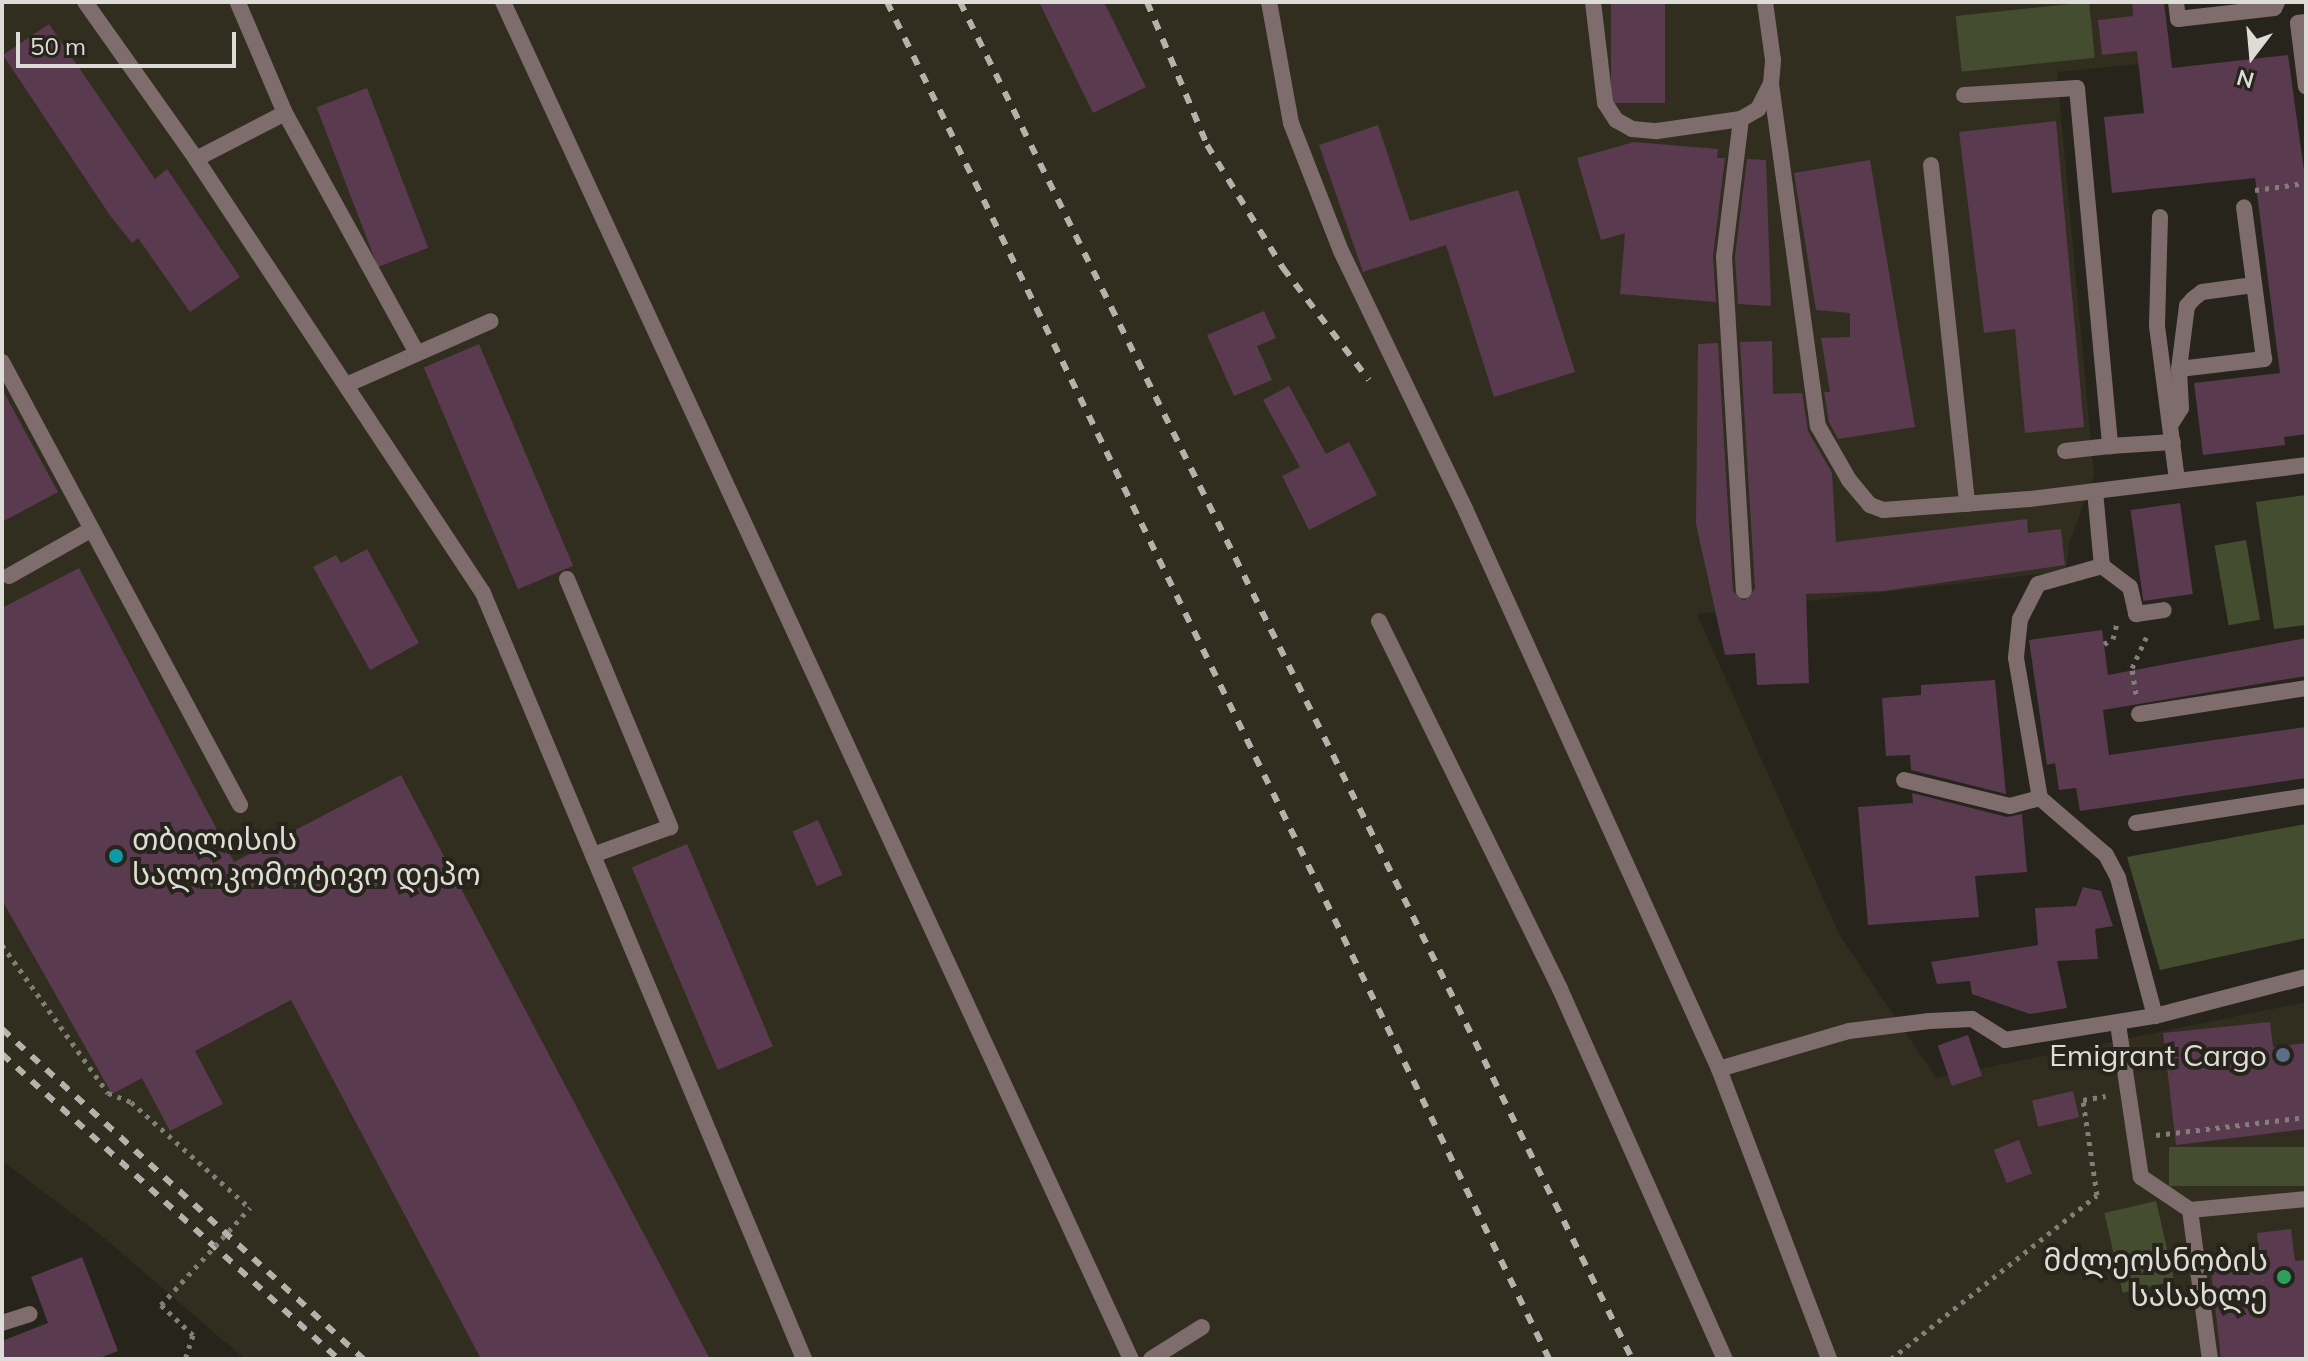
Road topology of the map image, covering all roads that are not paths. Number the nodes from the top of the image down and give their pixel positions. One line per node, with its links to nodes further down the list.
1 (85, 2): 15 (street)
2 (503, 2): 58 (street)
3 (1269, 2): 51 (street)
4 (1593, 2): 14 (street)
5 (1765, 2): 10 (street)
6 (2176, 2): 7 (street)
7 (2277, 2)
8 (238, 3): 13 (street)
9 (2306, 22): 11 (street)
10 (1771, 84): 14 (street); 32 (street)
11 (2306, 87)
12 (1964, 95): 27 (street)
13 (285, 113): 15 (street); 21 (street)
14 (1741, 119): 37 (street)
15 (196, 159): 24 (street)
16 (1931, 165): 32 (street)
17 (2244, 207): 19 (street)
18 (2160, 217): 25 (street)
19 (2254, 285): 23 (street); 23 (street)
20 (491, 321): 21 (street)
21 (417, 353): 24 (street)
22 (2, 362): 33 (street)
23 (2179, 369): 25 (street)
24 (346, 385): 47 (street)
25 (2171, 424): 26 (street)
26 (2173, 442): 27 (street); 30 (street)
27 (2110, 446): 28 (street)
28 (2065, 451)
29 (2306, 465): 30 (street)
30 (2177, 480): 31 (street)
31 (2095, 491): 32 (street); 34 (street)
32 (1967, 504)
33 (92, 529): 35 (street); 45 (street)
34 (2102, 566): 38 (street); 44 (street)
35 (9, 576)
36 (567, 579): 47 (street)
37 (1744, 590)
38 (2157, 611)
39 (1379, 621): 60 (street)
40 (2306, 688): 41 (street)
41 (2139, 714)
42 (1904, 780): 44 (street)
43 (2306, 796): 46 (street)
44 (2040, 798): 49 (street)
45 (240, 805)
46 (2136, 823)
47 (593, 855): 57 (street)
48 (2306, 977): 49 (street)
49 (2155, 1016): 50 (street)
50 (2118, 1024): 51 (street); 53 (street)
51 (1719, 1069): 61 (street)
52 (2306, 1199): 53 (street)
53 (2190, 1210): 62 (street)
54 (30, 1314): 55 (street)
55 (2, 1323)
56 (1202, 1327): 59 (street)
57 (804, 1359)
58 (1131, 1359)
59 (1151, 1359)
60 (1725, 1359)
61 (1829, 1359)
62 (2210, 1359)

